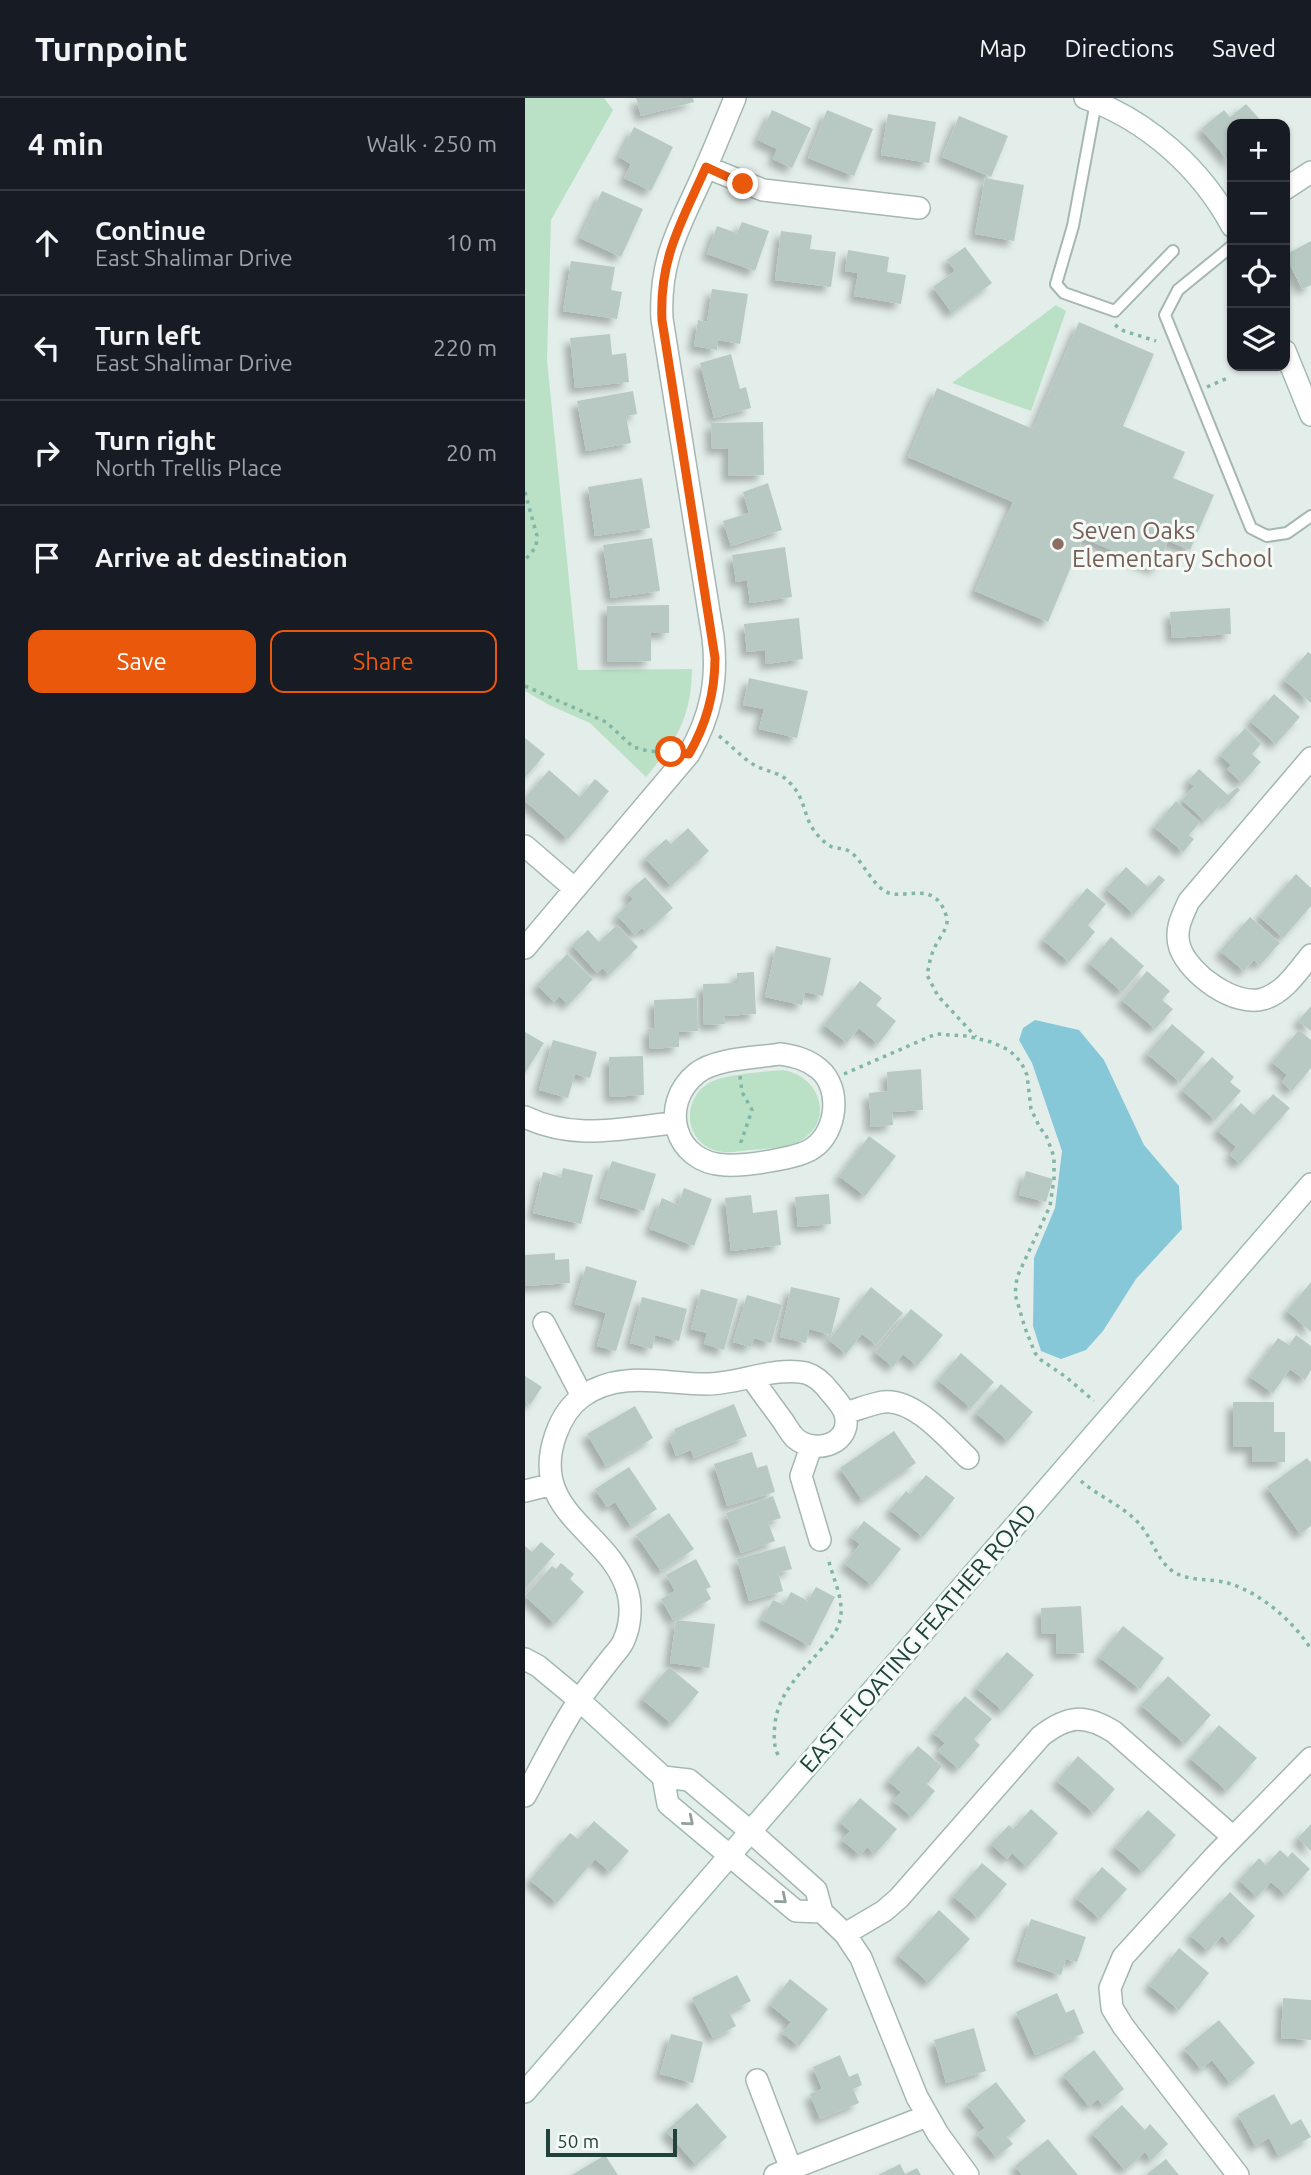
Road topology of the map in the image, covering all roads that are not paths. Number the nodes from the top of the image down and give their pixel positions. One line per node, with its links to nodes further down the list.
1 (736, 98): 3 (street)
2 (1092, 99): 7 (street); 9 (lane)
3 (706, 167): 6 (street); 15 (street)
4 (1311, 172): 5 (street)
5 (1290, 185)
6 (919, 208)
7 (1227, 216)
8 (1227, 250): 12 (lane)
9 (1174, 251)
10 (1290, 363): 11 (street)
11 (1311, 415)
12 (1311, 516)
13 (1311, 758): 17 (street)
14 (525, 846): 15 (street)
15 (575, 889): 16 (street)
16 (525, 947)
17 (1311, 955)
18 (525, 1118): 19 (street)
19 (674, 1123): 19 (street)
20 (1310, 1185): 35 (street, EAST FLOATING FEATHER ROAD)
21 (544, 1324): 23 (street)
22 (752, 1378): 23 (street); 24 (street); 25 (street)
23 (582, 1396): 27 (street)
24 (845, 1413): 25 (street); 26 (street)
25 (811, 1447): 29 (street)
26 (968, 1458)
27 (553, 1484): 28 (street); 31 (street)
28 (525, 1491)
29 (824, 1548)
30 (525, 1659): 31 (street)
31 (579, 1700): 33 (street); 34 (street)
32 (1311, 1758): 36 (street)
33 (663, 1777): 35 (street); 37 (street, one-way to 37)
34 (525, 1796)
35 (751, 1832): 37 (street, EAST FLOATING FEATHER ROAD); 38 (street)
36 (1233, 1837): 39 (street); 45 (street)
37 (730, 1856): 38 (street, one-way to 38); 41 (street, EAST FLOATING FEATHER ROAD)
38 (822, 1912): 39 (street)
39 (845, 1934): 42 (street)
40 (757, 2080): 43 (street)
41 (525, 2092)
42 (927, 2116): 43 (street); 44 (street)
43 (783, 2172)
44 (968, 2175)
45 (1238, 2175)

